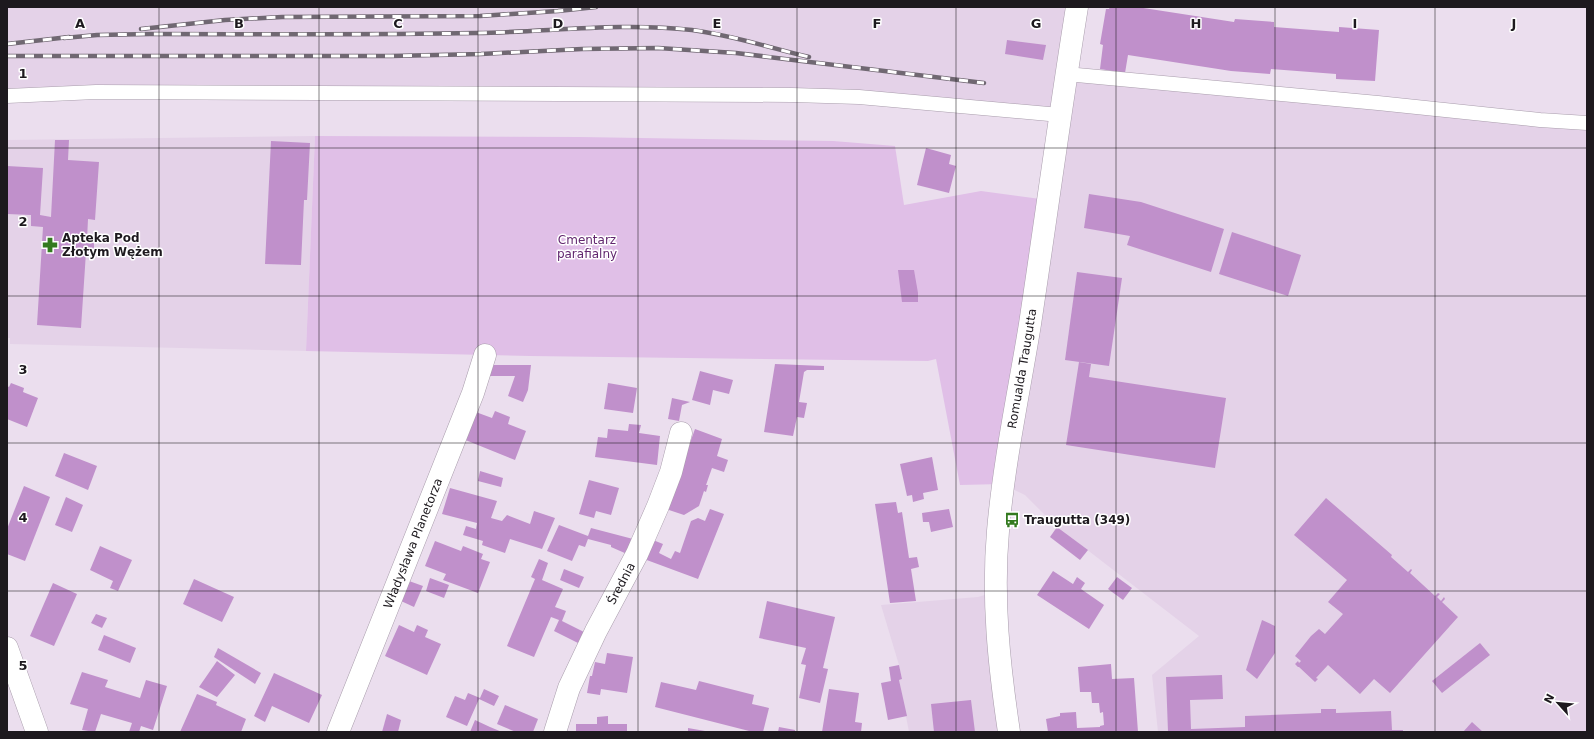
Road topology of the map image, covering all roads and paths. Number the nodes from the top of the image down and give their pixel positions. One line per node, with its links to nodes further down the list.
1 (1077, 7): 2 (street, Romualda Traugutta)
2 (1066, 74): 4 (street, Romualda Traugutta); 5 (lane)
3 (7, 96): 4 (lane)
4 (1060, 115): 12 (street, Romualda Traugutta)
5 (1587, 123)
6 (485, 355): 10 (street, Władysława Planetorza)
7 (681, 433): 11 (street, Średnia)
8 (7, 648): 9 (street)
9 (37, 732)
10 (338, 732)
11 (555, 732)
12 (1009, 732)

